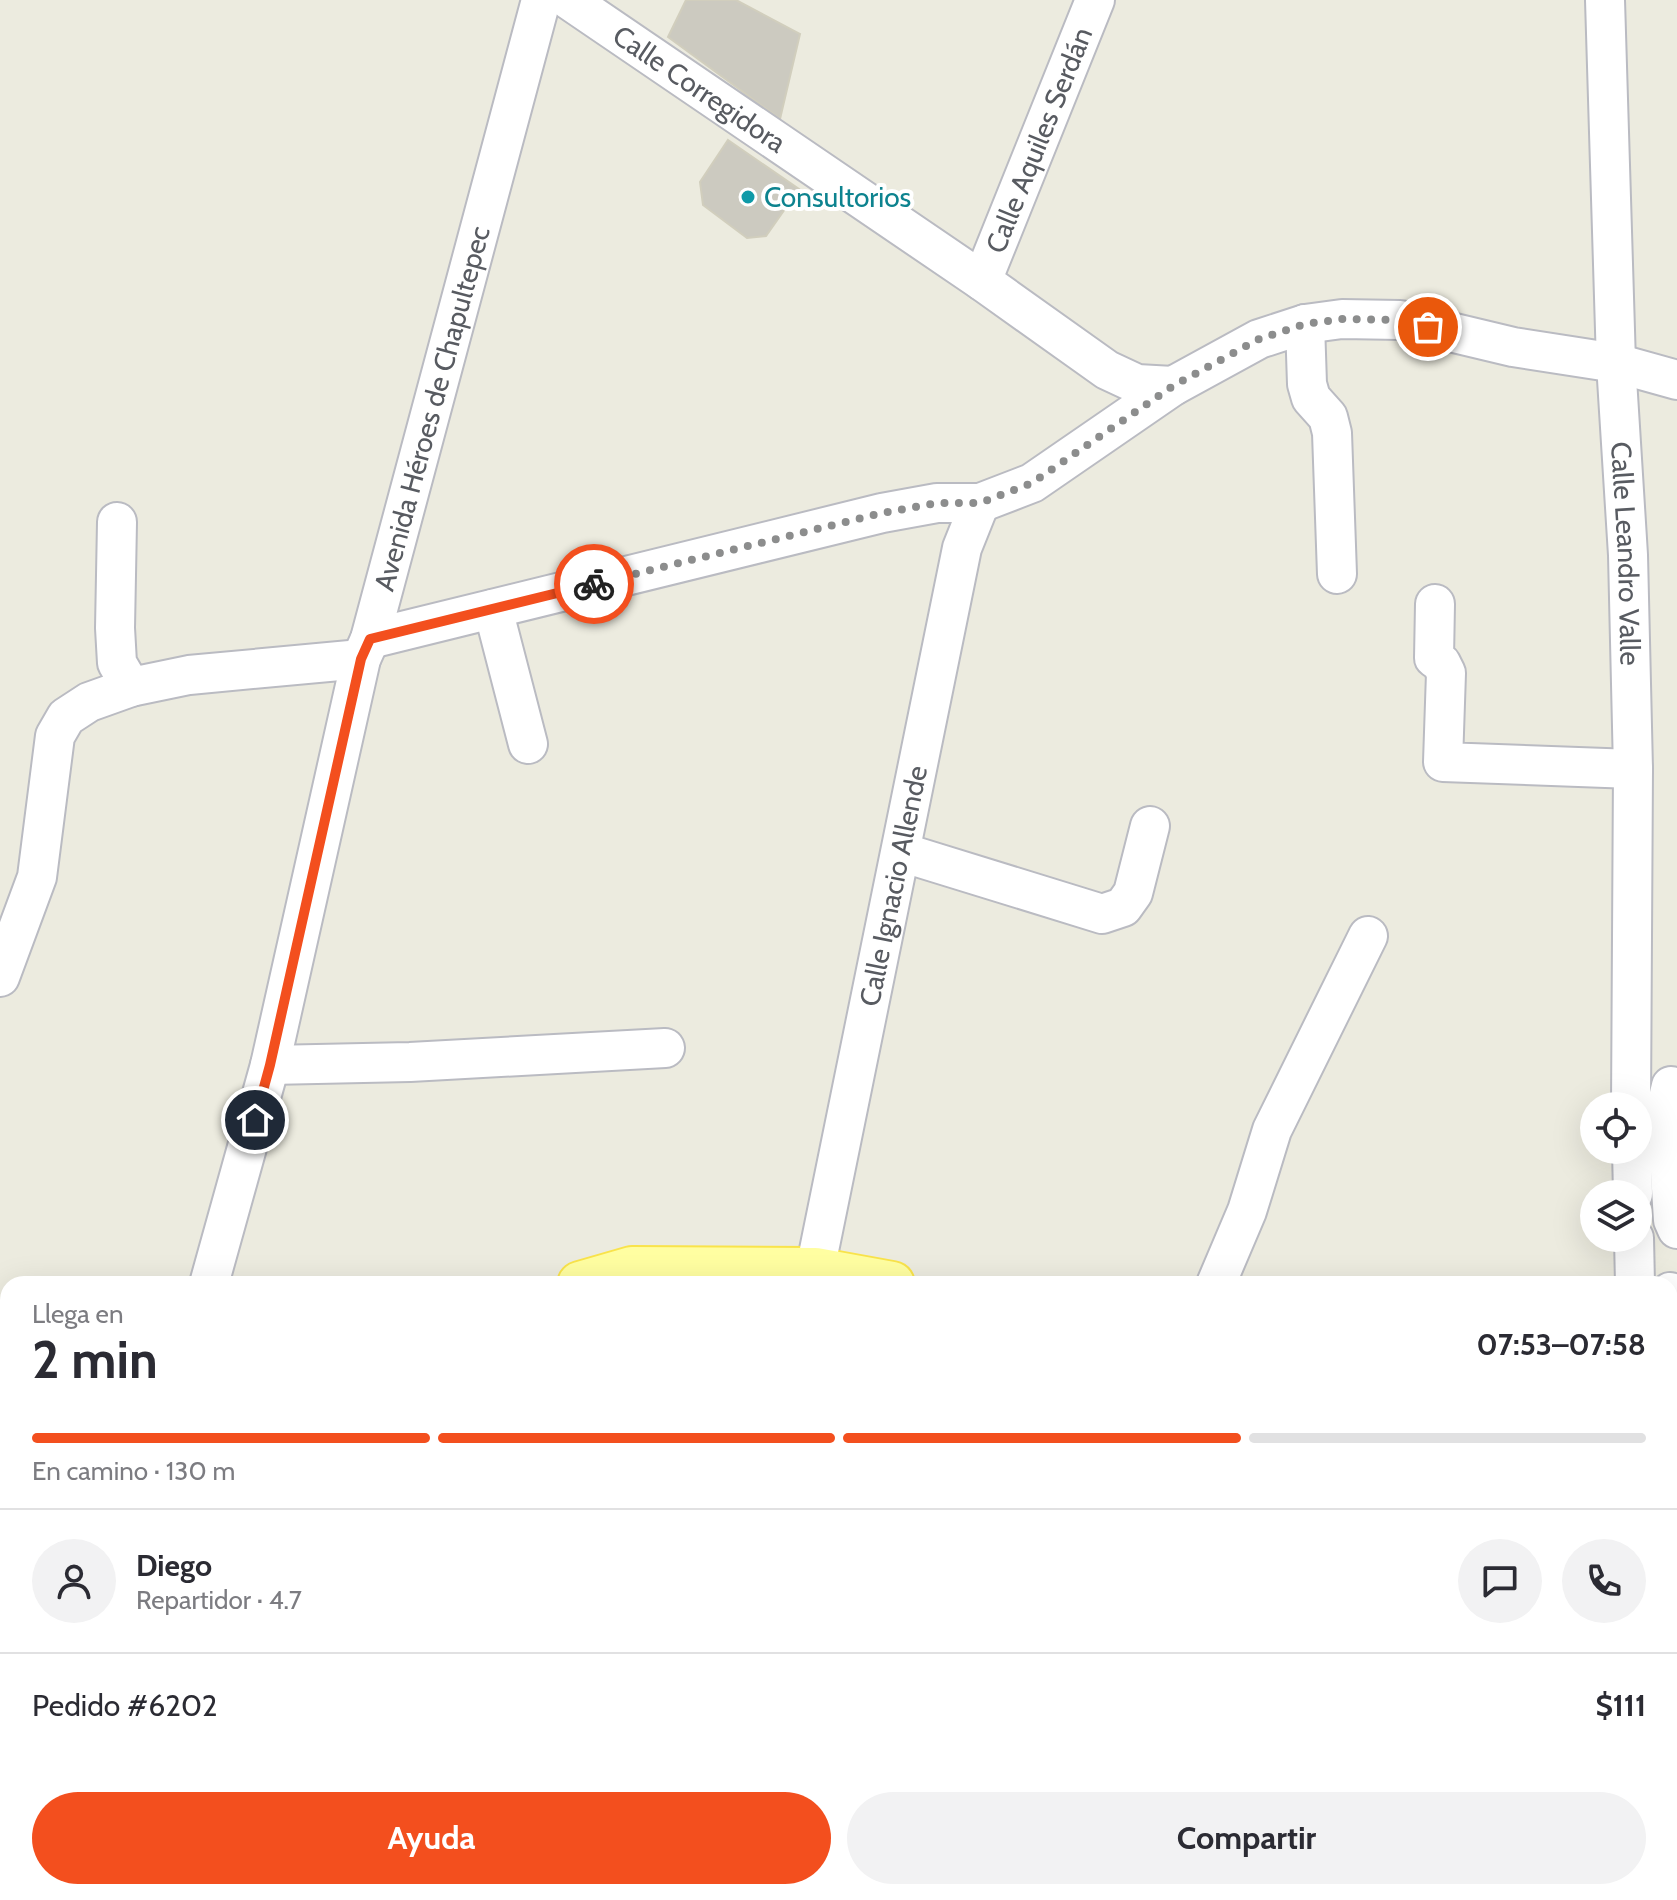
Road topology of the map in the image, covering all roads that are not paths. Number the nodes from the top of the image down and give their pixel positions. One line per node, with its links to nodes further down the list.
1 (541, 0): 17 (street, Avenida Héroes de Chapultepec)
2 (569, 0): 5 (street, Calle Corregidora)
3 (1605, 0): 7 (street, Calle Leandro Valle)
4 (1088, 2): 5 (street, Calle Aquiles Serdán)
5 (982, 281): 8 (street, Calle Corregidora)
6 (1305, 324): 7 (street); 10 (street); 14 (street)
7 (1616, 363): 9 (street); 20 (street, Calle Leandro Valle)
8 (1107, 370): 10 (street, Calle Corregidora); 11 (street)
9 (1677, 380)
10 (1173, 386): 11 (street)
11 (1101, 436): 12 (street)
12 (980, 503): 16 (street); 22 (street, Calle Ignacio Allende)
13 (117, 522): 18 (street)
14 (1337, 574)
15 (1435, 604): 20 (street)
16 (493, 609): 17 (street); 19 (street)
17 (365, 649): 18 (street); 26 (street, Avenida Héroes de Chapultepec)
18 (131, 687): 24 (street)
19 (528, 744)
20 (1633, 769): 28 (street, Calle Leandro Valle)
21 (1150, 826): 22 (street)
22 (901, 852): 32 (street, Calle Ignacio Allende)
23 (1368, 936): 36 (street)
24 (0, 977)
25 (665, 1048): 26 (street)
26 (270, 1065): 33 (street, Avenida Héroes de Chapultepec)
27 (1674, 1086): 29 (street); 30 (street)
28 (1631, 1092)
29 (1645, 1092)
30 (1677, 1229)
31 (1637, 1252): 37 (street)
32 (815, 1270): 34 (main road); 35 (main road)
33 (211, 1276)
34 (608, 1276)
35 (848, 1276)
36 (1219, 1276)
37 (1643, 1276)

